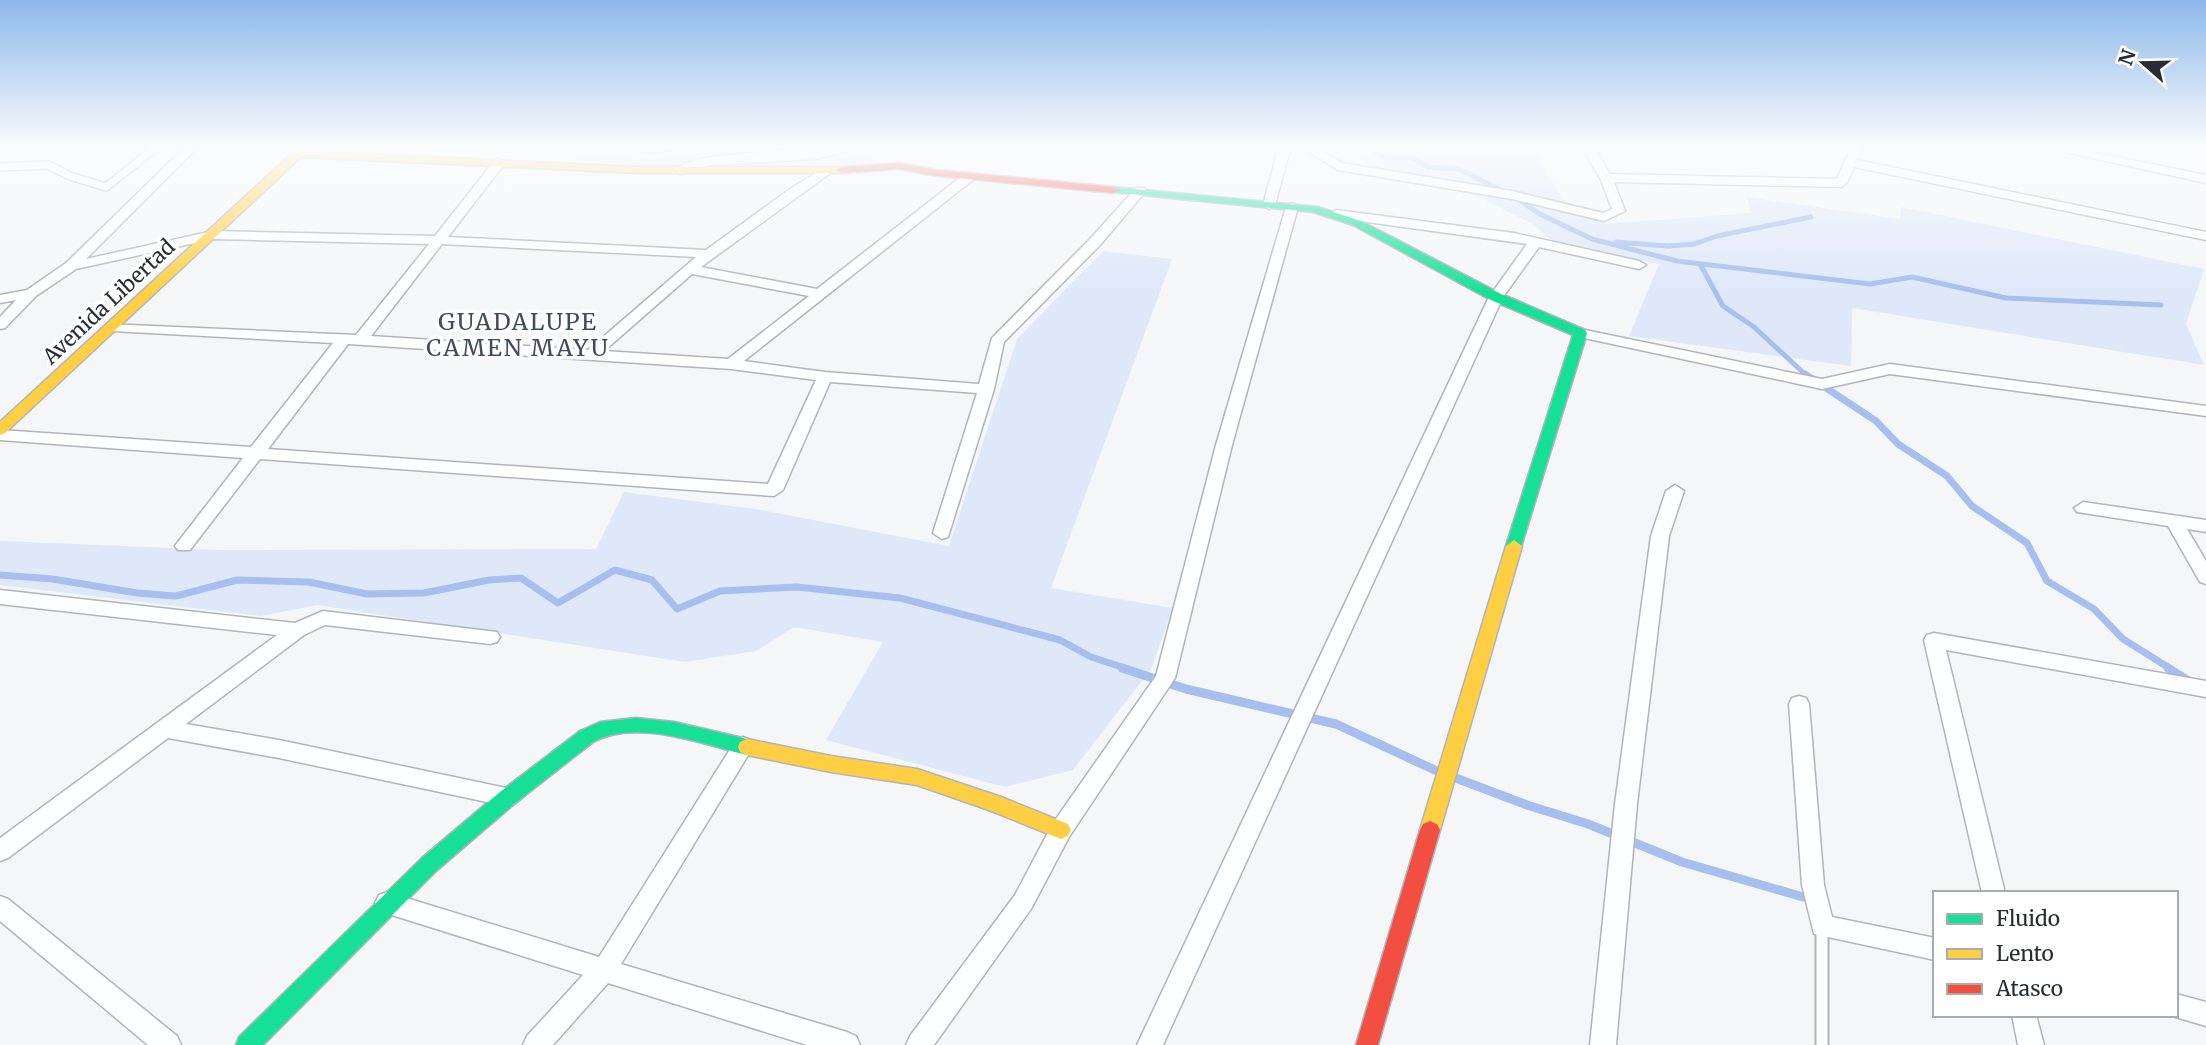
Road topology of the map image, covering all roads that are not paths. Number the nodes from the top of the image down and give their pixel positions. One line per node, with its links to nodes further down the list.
1 (143, 195): 21 (street)
2 (256, 195): 15 (street, Avenida Libertad)
3 (473, 195): 17 (street)
4 (790, 195): 19 (street)
5 (947, 195): 24 (street)
6 (1137, 195): 35 (street)
7 (1175, 195): 12 (street)
8 (1272, 195): 12 (street)
9 (1511, 195): 10 (street)
10 (1613, 195)
11 (2006, 195): 16 (street)
12 (1269, 205): 13 (street)
13 (1292, 207): 14 (street); 54 (street)
14 (1336, 214): 18 (street); 25 (street)
15 (213, 235): 17 (street); 21 (street); 28 (street, Avenida Libertad)
16 (2206, 236)
17 (437, 240): 19 (street); 31 (street)
18 (1535, 243): 20 (street); 25 (street)
19 (711, 254): 22 (street)
20 (1639, 265)
21 (71, 266): 23 (street)
22 (690, 270): 24 (street); 32 (street)
23 (31, 293): 26 (street); 27 (street)
24 (821, 294): 33 (street)
25 (1496, 297): 29 (street); 70 (street)
26 (0, 299)
27 (0, 325)
28 (112, 327): 30 (street); 37 (street, Avenida Libertad)
29 (1580, 333): 36 (street); 71 (street)
30 (343, 340): 31 (street); 38 (street)
31 (360, 340): 32 (street)
32 (590, 356): 33 (street)
33 (731, 365): 34 (street)
34 (825, 377): 35 (street); 38 (street)
35 (986, 389): 43 (street)
36 (2206, 411)
37 (0, 433): 38 (street)
38 (255, 454): 44 (street)
39 (1675, 491): 72 (street)
40 (2083, 508): 41 (street)
41 (2174, 522): 42 (street); 45 (street)
42 (2206, 526)
43 (942, 533)
44 (184, 546)
45 (2206, 577)
46 (0, 597): 47 (street)
47 (297, 630): 48 (street); 51 (street)
48 (490, 637)
49 (2206, 689): 56 (street)
50 (1799, 704): 59 (street)
51 (166, 729): 53 (street); 55 (street)
52 (743, 746): 53 (street); 54 (street); 61 (street)
53 (506, 797): 57 (street)
54 (1062, 830): 69 (street)
55 (0, 851)
56 (1994, 891)
57 (387, 903): 61 (street); 66 (street)
58 (0, 907): 65 (street)
59 (1822, 926): 60 (street); 73 (lane)
60 (1933, 948)
61 (604, 970): 67 (street); 68 (street)
62 (2178, 1007): 63 (street)
63 (2206, 1014)
64 (2024, 1017): 74 (street)
65 (168, 1045)
66 (247, 1045)
67 (536, 1045)
68 (847, 1045)
69 (919, 1045)
70 (1150, 1045)
71 (1367, 1045)
72 (1603, 1045)
73 (1822, 1045)
74 (2031, 1045)

